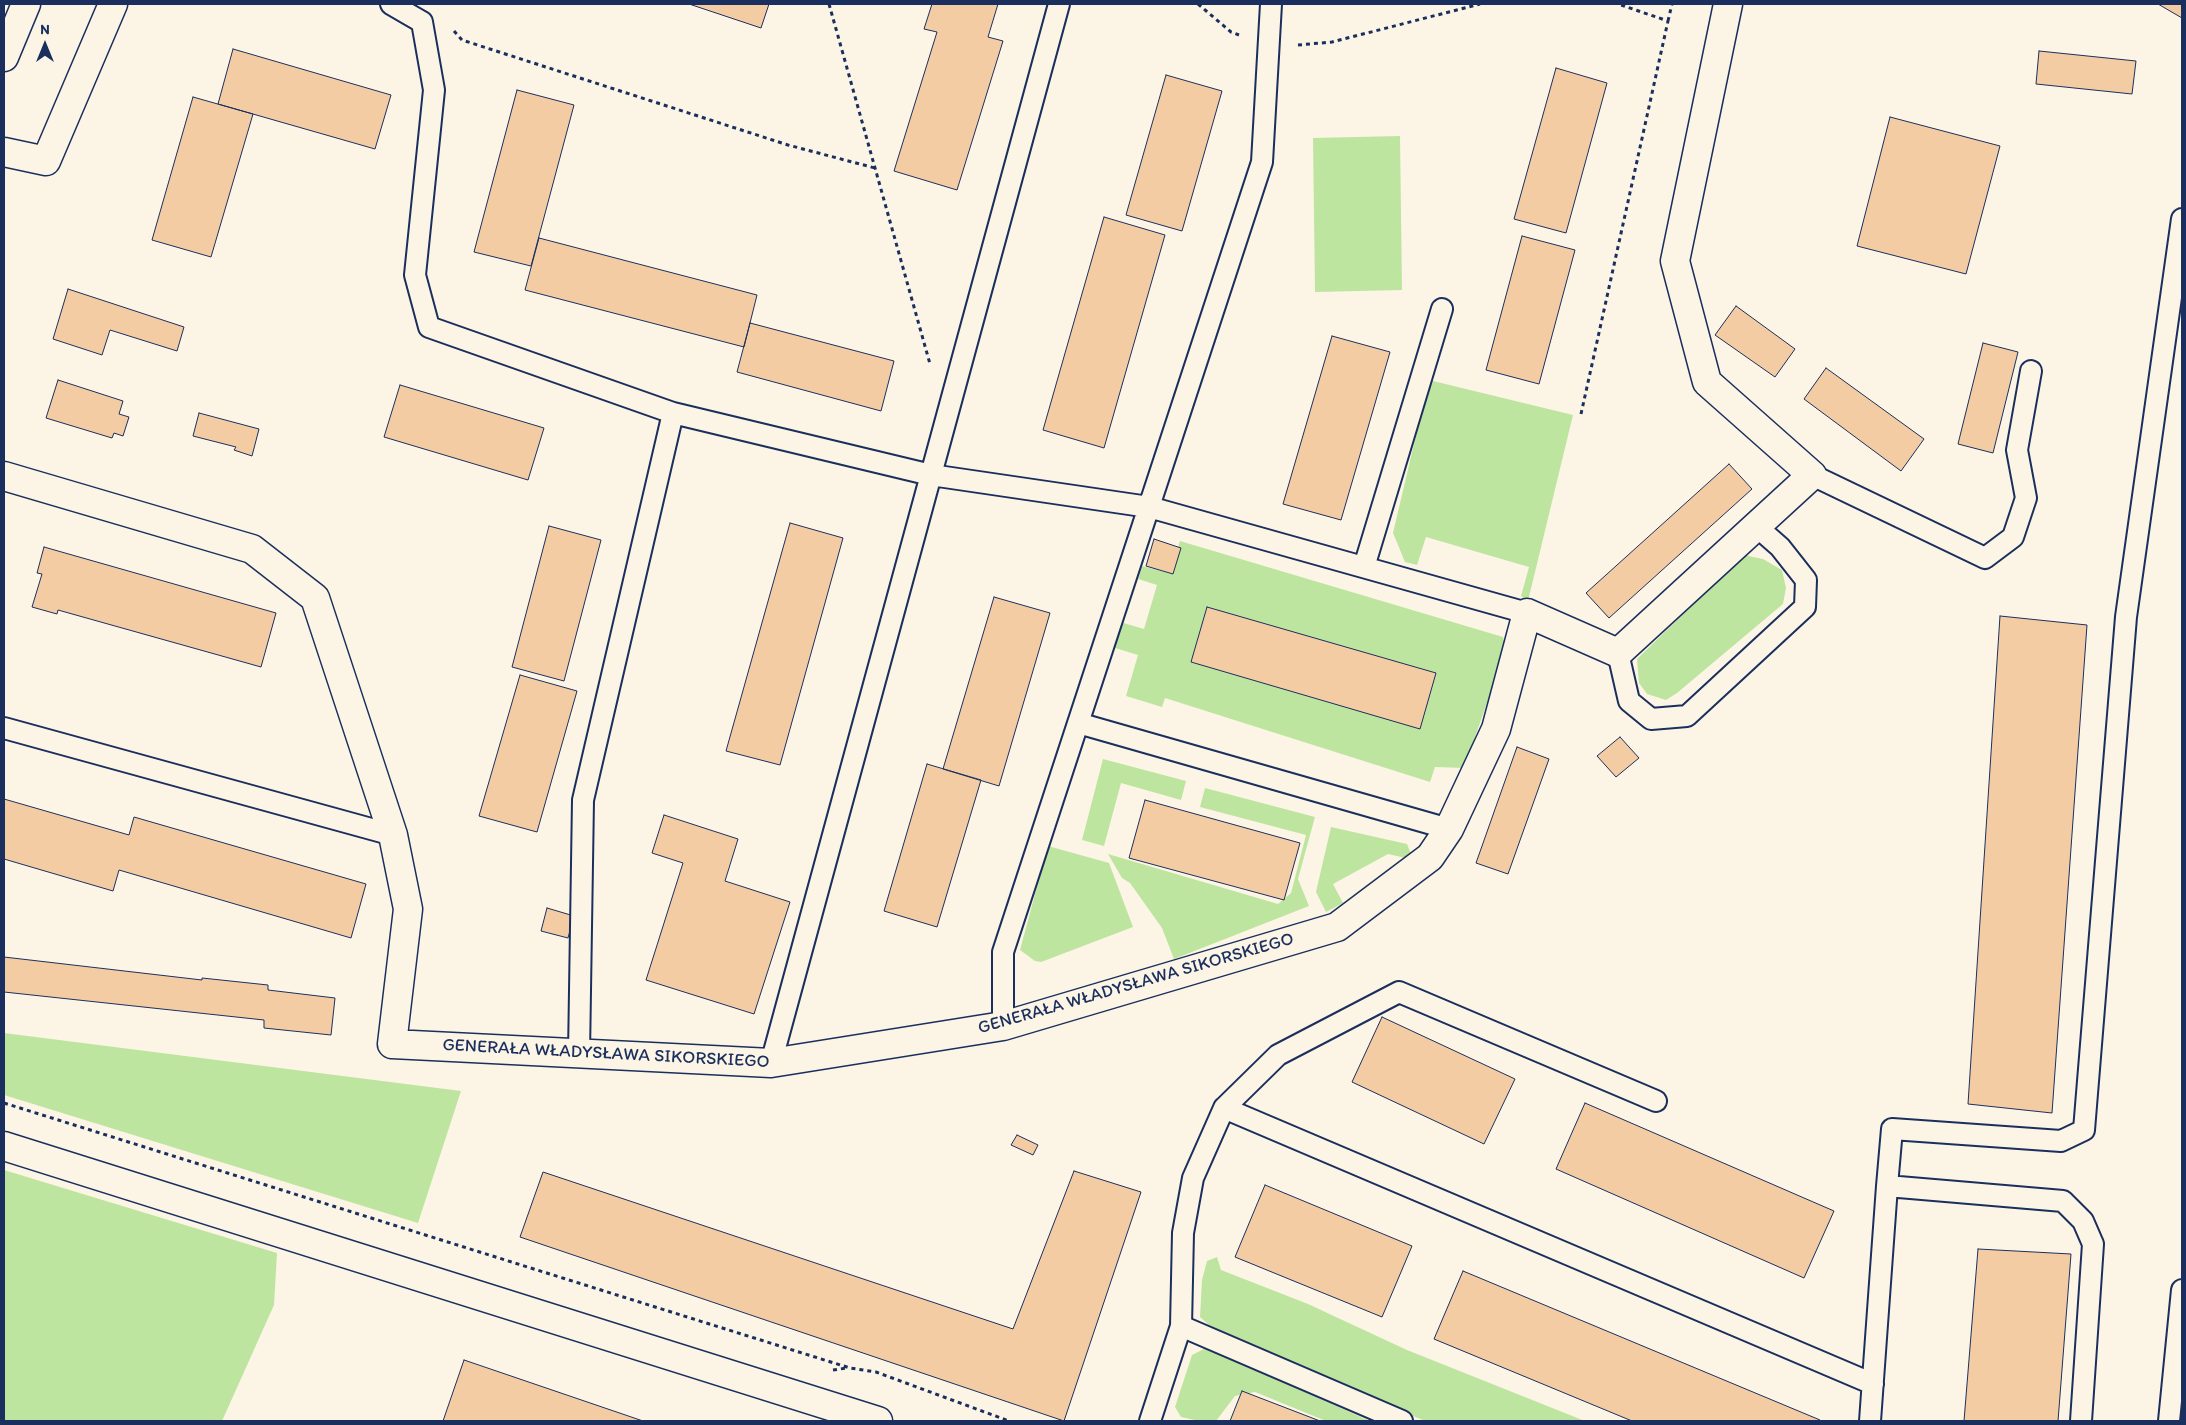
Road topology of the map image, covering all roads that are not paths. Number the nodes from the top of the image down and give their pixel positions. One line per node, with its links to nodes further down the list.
1 (26, 4): 7 (street)
2 (113, 4): 8 (street)
3 (391, 4): 12 (lane)
4 (1058, 4): 15 (lane)
5 (1271, 4): 16 (lane)
6 (1728, 4): 13 (street)
7 (4, 57)
8 (4, 152)
9 (2182, 219): 31 (lane)
10 (1442, 309): 18 (lane)
11 (2031, 371): 13 (lane)
12 (673, 413): 15 (lane); 26 (lane)
13 (1812, 475): 17 (street)
14 (4, 476): 24 (street, GENERAŁA WŁADYSŁAWA SIKORSKIEGO)
15 (931, 476): 16 (lane); 27 (lane)
16 (1149, 507): 18 (lane); 21 (lane)
17 (1756, 526): 20 (street); 20 (lane)
18 (1364, 568): 19 (lane)
19 (1527, 613): 20 (street); 23 (street, GENERAŁA WŁADYSŁAWA SIKORSKIEGO)
20 (1618, 653)
21 (1078, 722): 23 (lane); 25 (lane)
22 (4, 728): 24 (lane)
23 (1449, 829): 25 (street, GENERAŁA WŁADYSŁAWA SIKORSKIEGO)
24 (393, 835): 26 (street, GENERAŁA WŁADYSŁAWA SIKORSKIEGO)
25 (1002, 1026): 27 (street, GENERAŁA WŁADYSŁAWA SIKORSKIEGO)
26 (579, 1054): 27 (street, GENERAŁA WŁADYSŁAWA SIKORSKIEGO)
27 (771, 1063)
28 (1656, 1101): 29 (lane)
29 (1224, 1108): 33 (lane); 34 (lane)
30 (4, 1146): 35 (street)
31 (1887, 1186): 34 (lane); 39 (lane)
32 (2182, 1290): 40 (lane)
33 (1181, 1326): 36 (lane); 37 (lane)
34 (1873, 1384): 38 (lane)
35 (878, 1421)
36 (1150, 1421)
37 (1402, 1421)
38 (1870, 1421)
39 (2081, 1421)
40 (2169, 1421)

